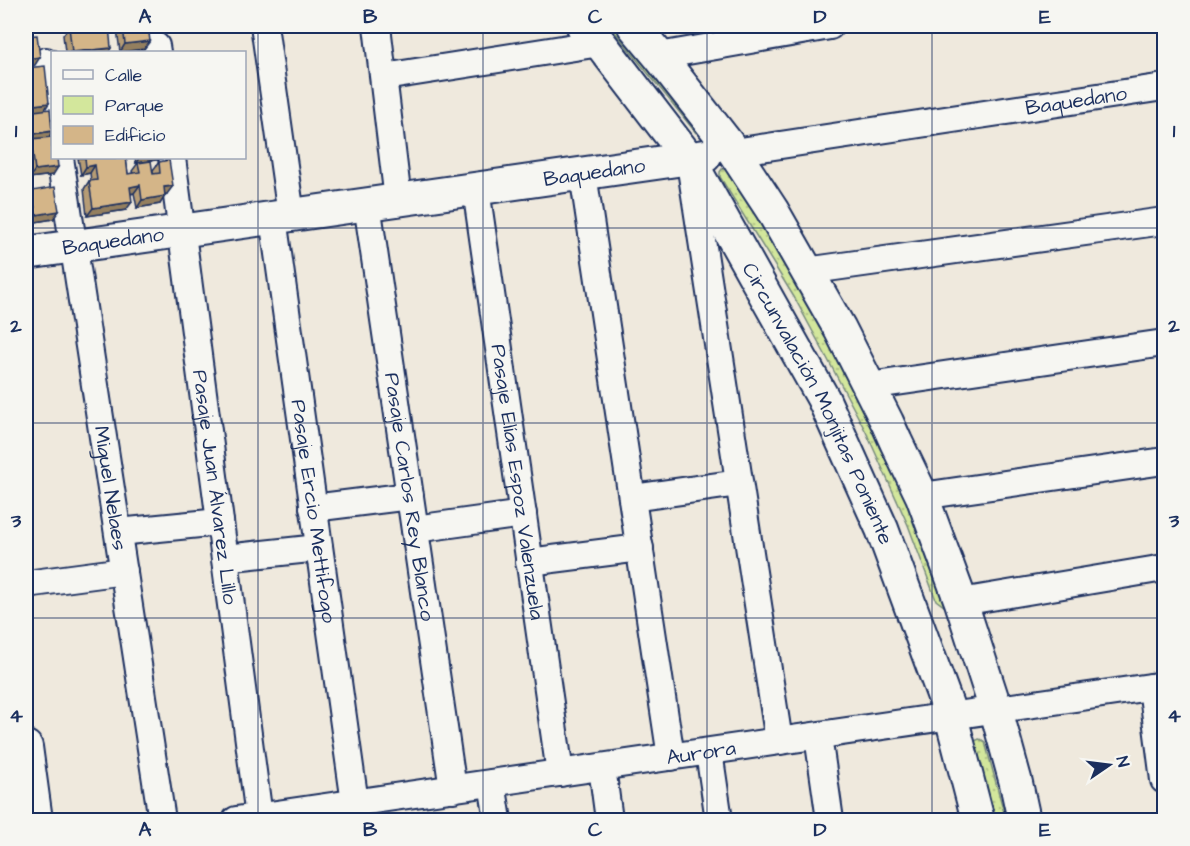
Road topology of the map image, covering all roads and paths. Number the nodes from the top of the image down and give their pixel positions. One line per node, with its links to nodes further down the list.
1 (377, 26): 8 (street)
2 (634, 26): 6 (street)
3 (830, 26): 6 (street)
4 (265, 32): 19 (street, Pasaje Ercio Mettifogo)
5 (592, 34): 8 (street); 14 (street, Circunvalación Monjitas Poniente)
6 (659, 56): 11 (street)
7 (46, 61): 10 (street)
8 (384, 77): 17 (street)
9 (1164, 87): 11 (street, Baquedano)
10 (51, 98)
11 (734, 152): 14 (street, Baquedano); 24 (street)
12 (60, 159): 22 (street, Miguel Nelaes)
13 (172, 159): 21 (street, Pasaje Juan Álvarez Lillo)
14 (689, 159): 15 (street, Baquedano); 28 (street); 47 (street, Circunvalación Monjitas Poniente)
15 (583, 174): 16 (street, Baquedano); 31 (street)
16 (476, 189): 17 (street, Baquedano); 33 (street, Pasaje Elías Espoz Valenzuela)
17 (398, 200): 18 (street, Baquedano)
18 (367, 204): 19 (street, Baquedano); 29 (street, Pasaje Carlos Rey Blanco)
19 (282, 216): 21 (street, Baquedano); 32 (street, Pasaje Ercio Mettifogo)
20 (1164, 220): 24 (street)
21 (183, 231): 22 (street, Baquedano); 34 (street, Pasaje Juan Álvarez Lillo)
22 (74, 246): 23 (street, Baquedano); 36 (street, Miguel Nelaes)
23 (26, 253)
24 (807, 271): 26 (street)
25 (1164, 343): 26 (street)
26 (869, 386): 30 (street)
27 (1164, 461): 30 (street)
28 (739, 483): 31 (street); 49 (street)
29 (410, 496): 32 (street); 35 (street, Pasaje Carlos Rey Blanco)
30 (922, 496): 44 (street)
31 (632, 498): 38 (street)
32 (313, 508): 37 (street, Pasaje Ercio Mettifogo)
33 (522, 513): 35 (street); 40 (street, Pasaje Elías Espoz Valenzuela)
34 (220, 522): 36 (street); 39 (street, Pasaje Juan Álvarez Lillo)
35 (415, 529): 57 (street, Pasaje Carlos Rey Blanco)
36 (118, 532): 42 (street, Miguel Nelaes)
37 (319, 548): 39 (street); 58 (street, Pasaje Ercio Mettifogo)
38 (640, 548): 40 (street); 52 (street)
39 (225, 558): 60 (street, Pasaje Juan Álvarez Lillo)
40 (529, 561): 54 (street, Pasaje Elías Espoz Valenzuela)
41 (1164, 568): 44 (street)
42 (124, 571): 43 (street); 62 (street, Miguel Nelaes)
43 (26, 584)
44 (961, 602): 46 (street)
45 (1158, 686): 46 (street, Aurora); 55 (street)
46 (996, 710): 47 (street, Aurora); 68 (street)
47 (951, 716): 48 (street, Aurora); 67 (street, Circunvalación Monjitas Poniente)
48 (818, 736): 49 (street, Aurora); 66 (street)
49 (778, 741): 51 (street, Aurora)
50 (26, 747): 61 (street)
51 (709, 752): 52 (street, Aurora); 65 (street)
52 (671, 757): 53 (street, Aurora)
53 (602, 767): 54 (street, Aurora); 64 (street)
54 (560, 773): 56 (street, Aurora)
55 (1164, 780)
56 (492, 783): 57 (street, Aurora); 63 (street)
57 (453, 789): 59 (street, Aurora)
58 (355, 803): 59 (street, Aurora); 60 (street, Aurora)
59 (387, 810)
60 (262, 818)
61 (36, 820)
62 (162, 820)
63 (498, 820)
64 (609, 820)
65 (719, 820)
66 (830, 820)
67 (978, 820)
68 (1024, 820)

